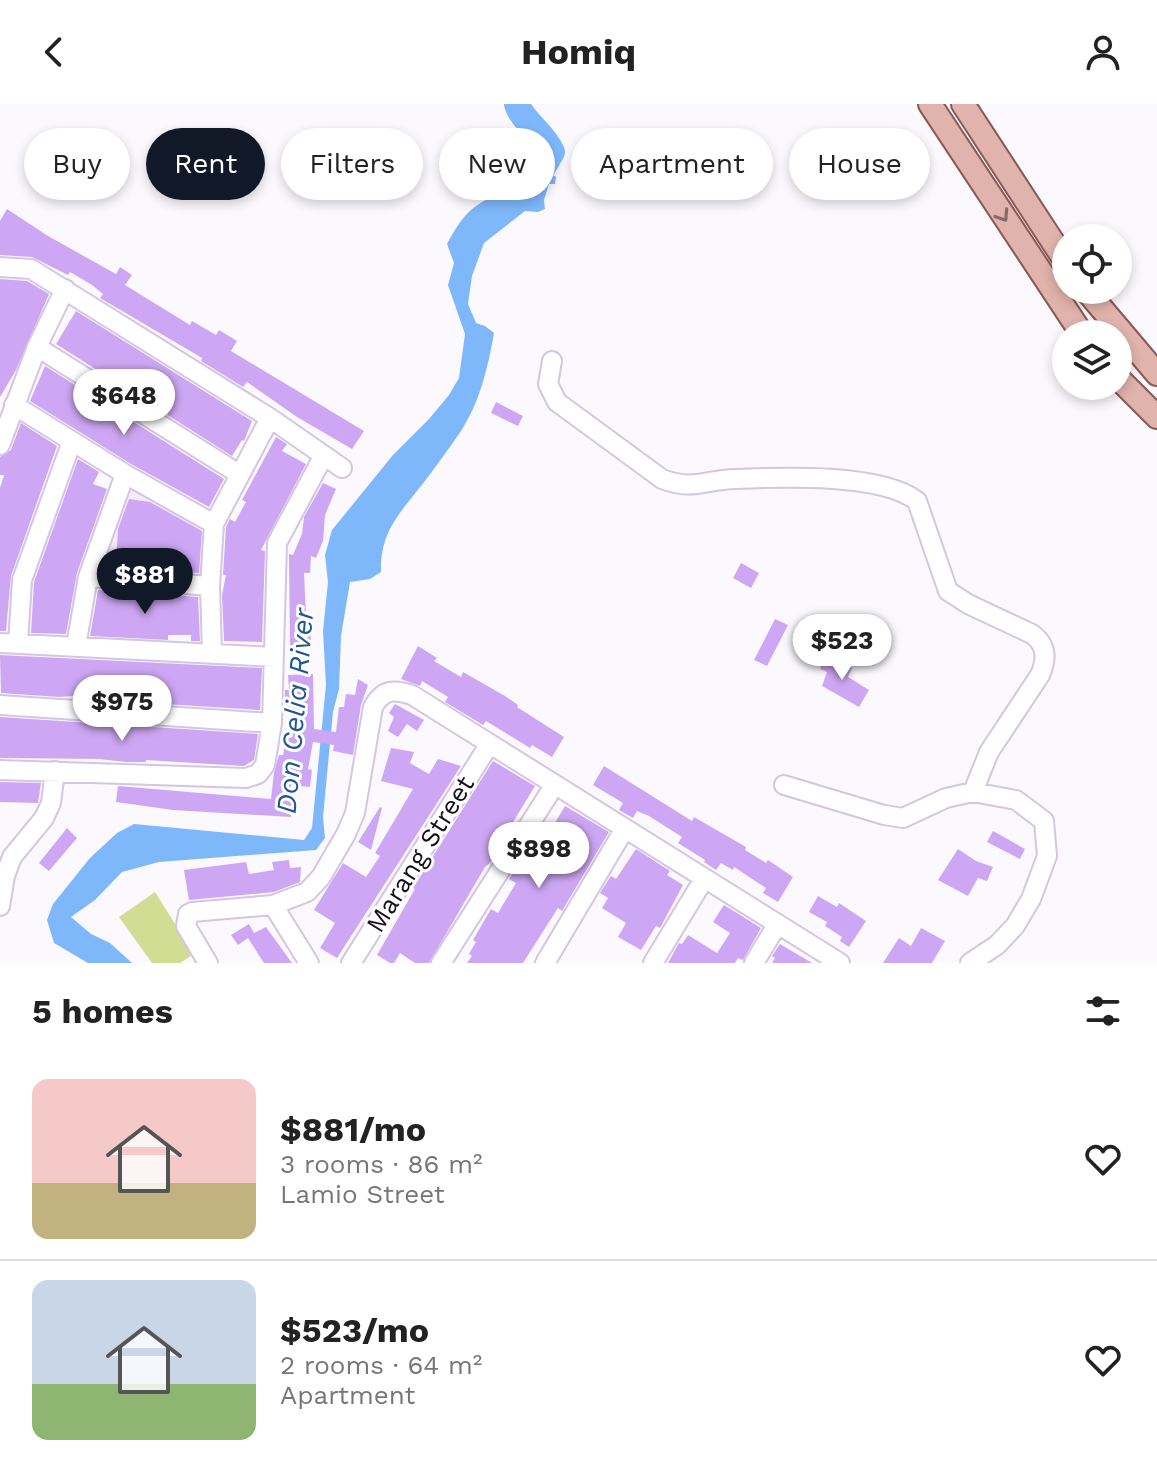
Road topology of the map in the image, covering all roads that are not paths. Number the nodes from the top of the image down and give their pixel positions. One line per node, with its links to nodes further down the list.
1 (930, 104): 7 (main road, one-way to 7)
2 (963, 104): 3 (main road)
3 (1052, 241)
4 (0, 267): 5 (street)
5 (65, 289): 8 (street); 14 (street)
6 (1098, 304): 10 (main road)
7 (1073, 320)
8 (37, 347): 12 (street); 20 (street)
9 (552, 361): 35 (street)
10 (1157, 374)
11 (1132, 392): 13 (main road)
12 (14, 405): 15 (street); 16 (street)
13 (1157, 417)
14 (270, 418): 17 (street); 20 (street)
15 (72, 441): 19 (street); 24 (street)
16 (0, 445)
17 (323, 457): 18 (street); 27 (street)
18 (342, 468)
19 (125, 474): 21 (street); 22 (street)
20 (239, 474): 21 (street)
21 (214, 524): 23 (street)
22 (88, 577): 23 (street); 25 (street)
23 (210, 586): 26 (street)
24 (9, 643): 25 (street)
25 (76, 646): 26 (street)
26 (212, 652): 27 (street)
27 (274, 657): 29 (street)
28 (0, 705): 29 (street)
29 (272, 723): 32 (street)
30 (489, 745): 34 (street); 38 (street); 43 (street, Marang Street)
31 (0, 770): 32 (street)
32 (55, 771): 39 (street)
33 (784, 785): 35 (street)
34 (554, 786): 36 (street); 44 (street)
35 (973, 792): 49 (street)
36 (624, 830): 37 (street); 45 (street)
37 (704, 879): 40 (street); 46 (street)
38 (273, 905): 41 (street); 42 (street)
39 (0, 906)
40 (777, 925): 47 (street); 48 (street)
41 (208, 963)
42 (309, 963)
43 (351, 963)
44 (441, 963)
45 (545, 963)
46 (653, 963)
47 (754, 963)
48 (840, 963)
49 (970, 963)

